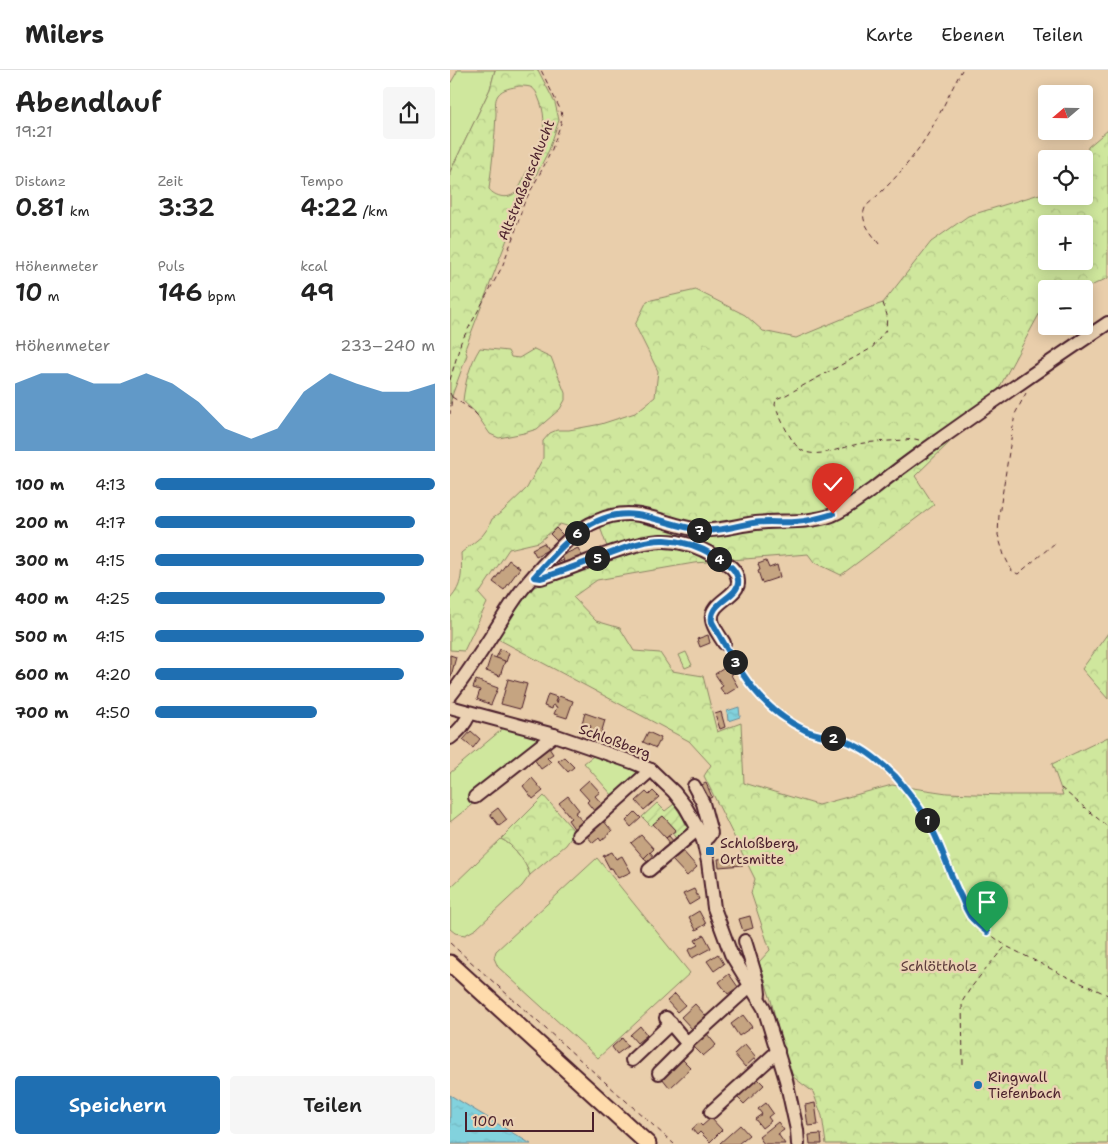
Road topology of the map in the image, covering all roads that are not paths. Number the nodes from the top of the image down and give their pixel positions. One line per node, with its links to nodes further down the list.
1 (1108, 323): 2 (street)
2 (534, 577): 3 (street); 4 (street)
3 (724, 643)
4 (450, 696)
5 (450, 707): 6 (street, Schloßberg)
6 (470, 713): 7 (street, Schloßberg); 8 (street)
7 (554, 735): 9 (street, Schloßberg); 11 (street)
8 (450, 738)
9 (650, 770): 12 (street); 13 (street, Schloßberg)
10 (694, 786): 13 (street)
11 (475, 797)
12 (578, 835)
13 (700, 835): 14 (street); 17 (street, Schloßberg)
14 (649, 870)
15 (745, 941): 18 (street)
16 (450, 963): 24 (main road)
17 (751, 985): 18 (street, Schloßberg); 19 (street)
18 (759, 999): 20 (street, Schloßberg)
19 (687, 1043): 21 (street); 22 (street)
20 (778, 1050): 23 (street); 25 (street, Schloßberg)
21 (632, 1060)
22 (659, 1073)
23 (711, 1112)
24 (648, 1144)
25 (798, 1144)

